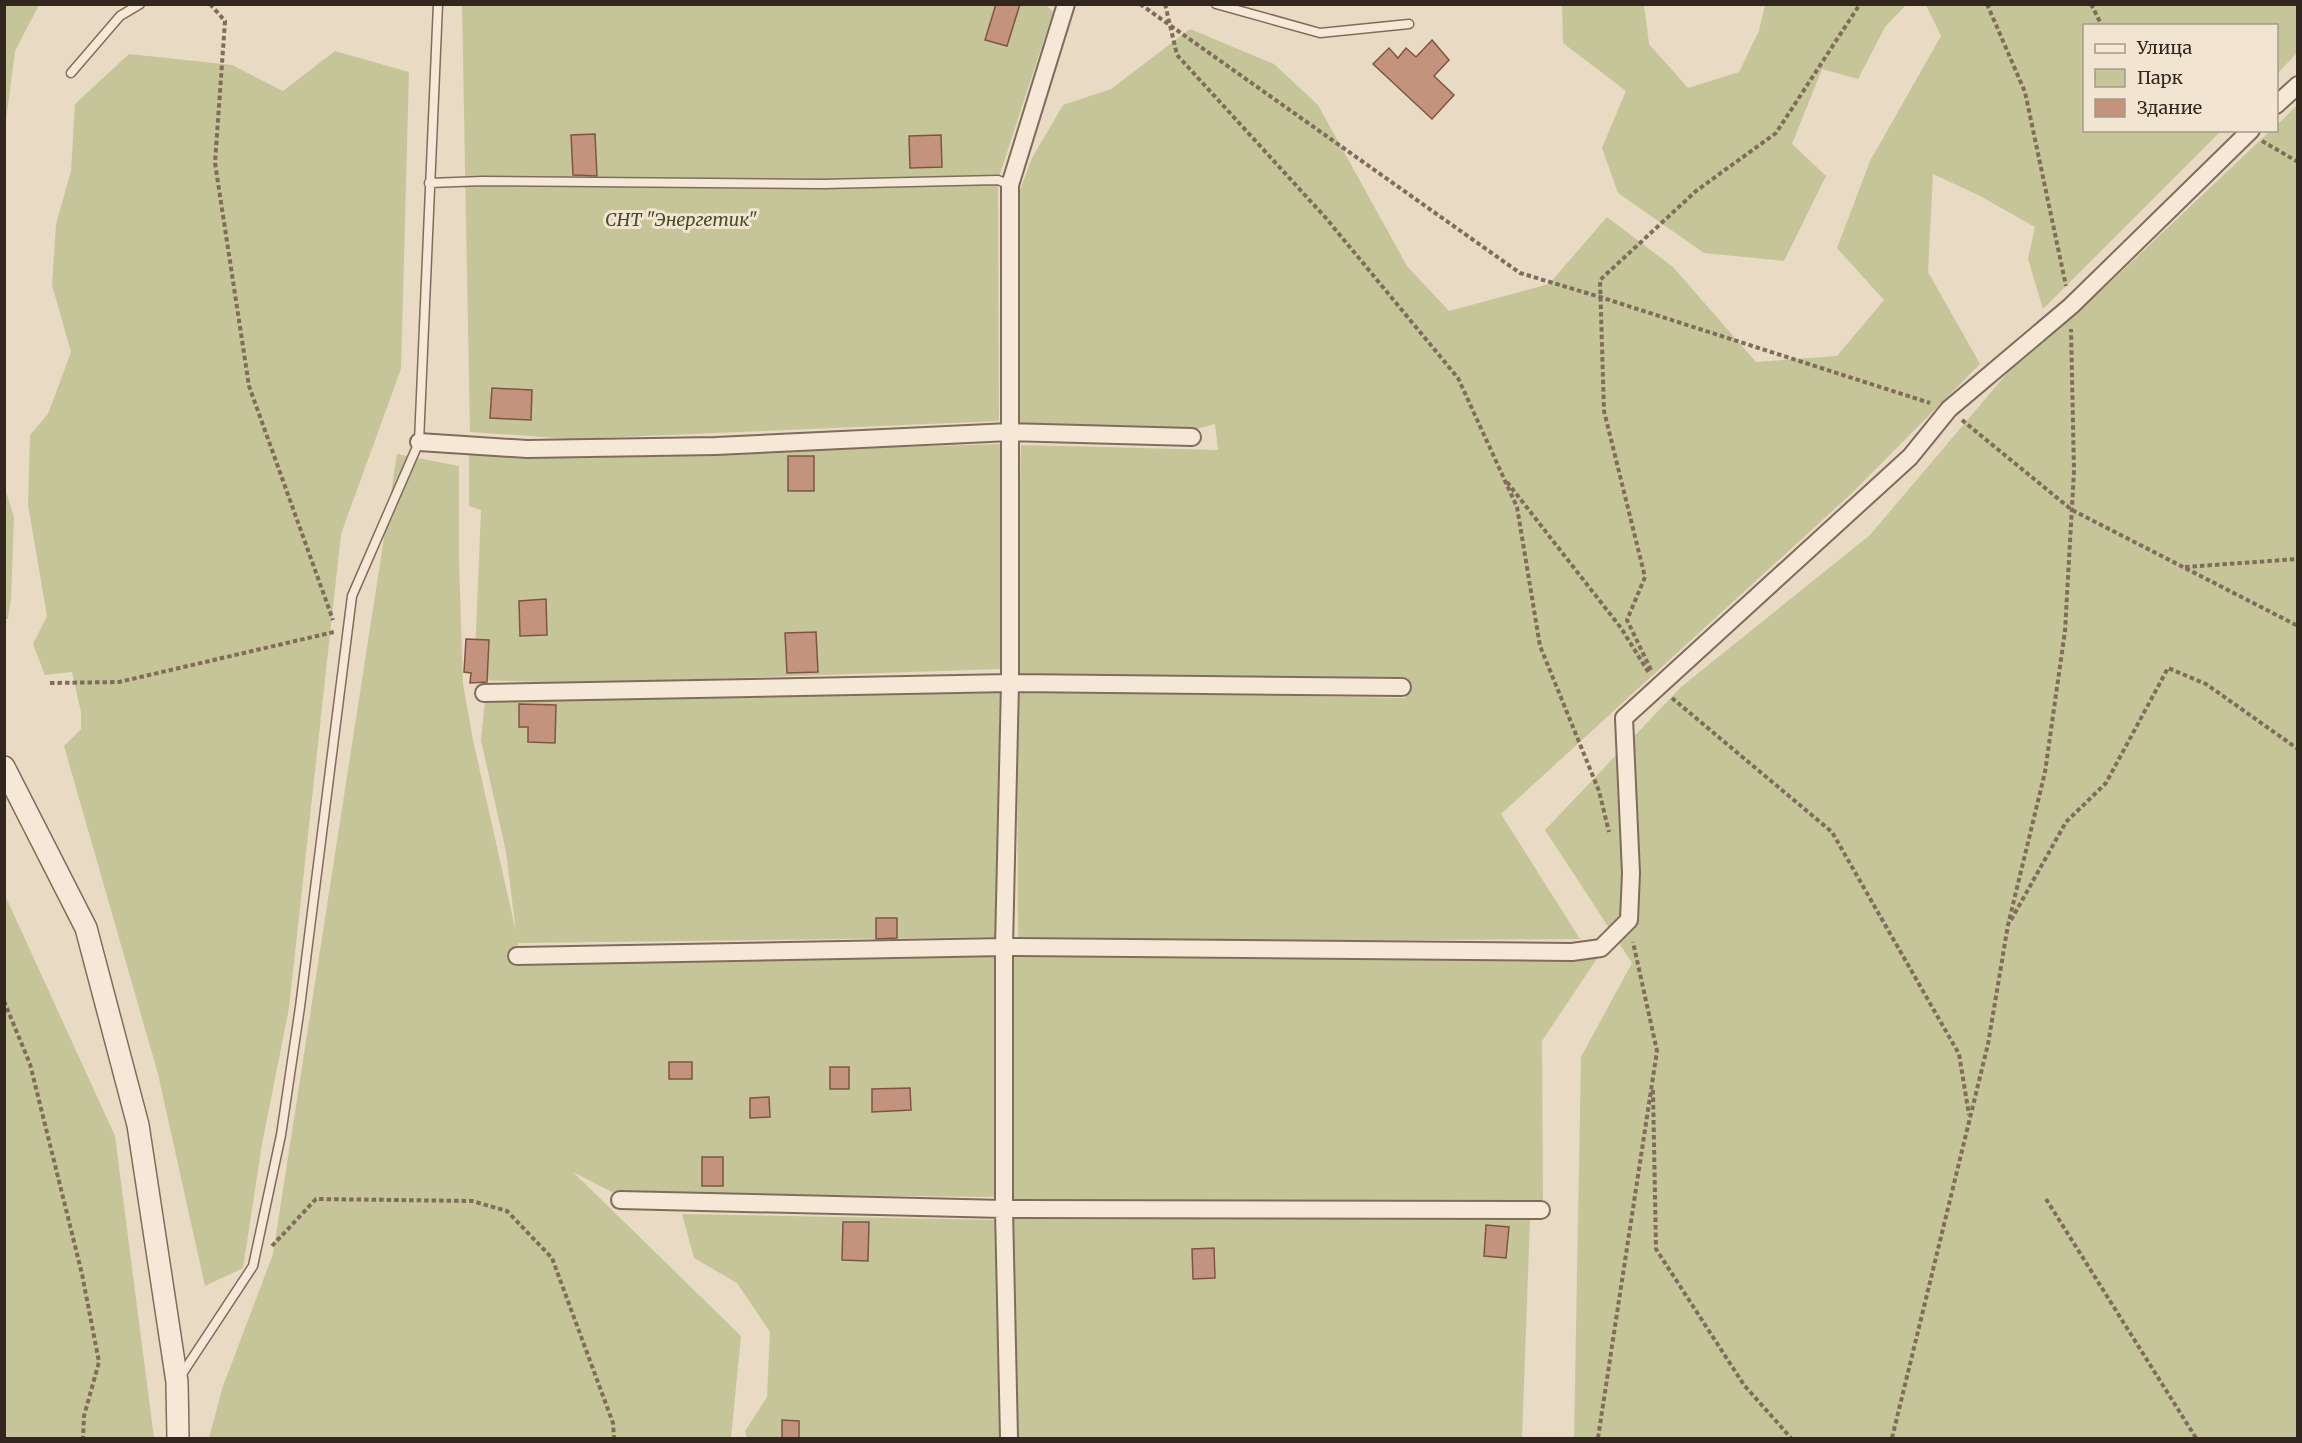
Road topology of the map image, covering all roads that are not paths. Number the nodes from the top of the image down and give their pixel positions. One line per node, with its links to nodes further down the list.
1 (140, 4): 6 (lane)
2 (438, 4): 10 (lane)
3 (1066, 4): 11 (street)
4 (1216, 4): 5 (lane)
5 (1409, 24)
6 (71, 73)
7 (2298, 84): 8 (street)
8 (2278, 104)
9 (2250, 132): 19 (street)
10 (429, 183): 11 (lane); 14 (lane)
11 (1010, 185): 12 (street)
12 (1010, 432): 13 (street); 14 (street); 15 (street)
13 (1192, 437)
14 (419, 442): 24 (lane)
15 (1010, 683): 16 (street); 17 (street); 19 (street)
16 (1402, 687)
17 (484, 693)
18 (4, 767): 24 (street)
19 (1004, 947): 20 (street); 22 (street)
20 (517, 956)
21 (620, 1200): 22 (street)
22 (1004, 1209): 23 (street); 26 (street)
23 (1541, 1210)
24 (177, 1382): 25 (street)
25 (178, 1438)
26 (1009, 1438)

